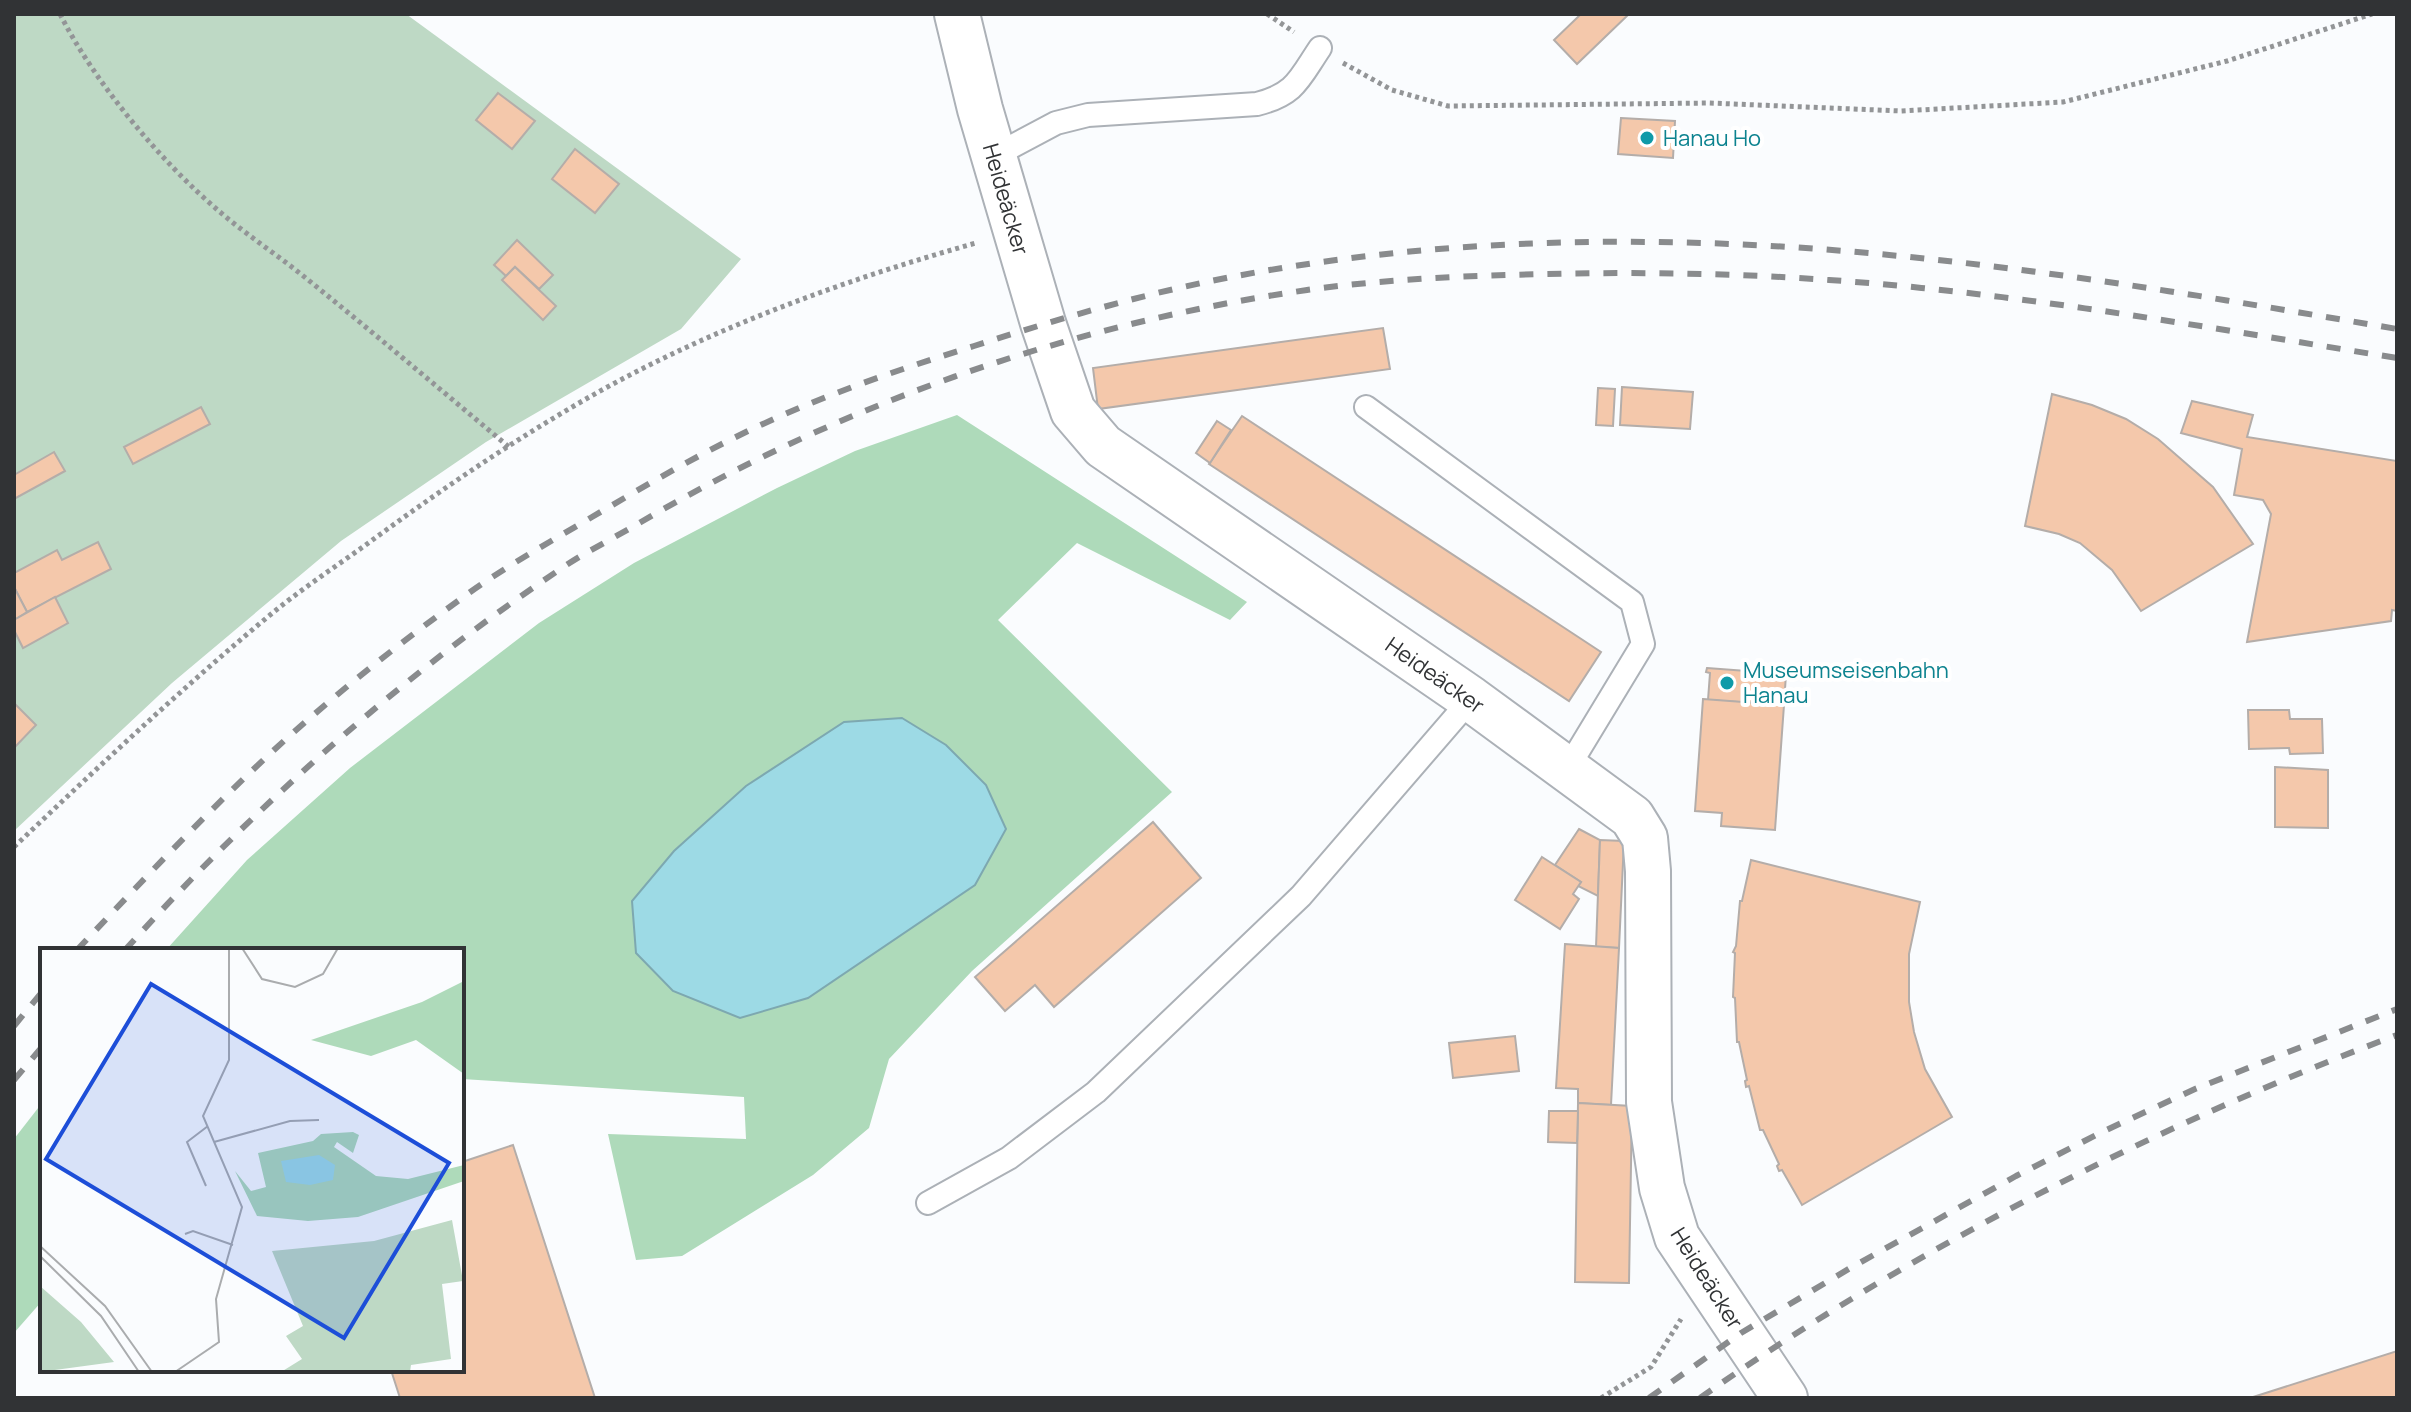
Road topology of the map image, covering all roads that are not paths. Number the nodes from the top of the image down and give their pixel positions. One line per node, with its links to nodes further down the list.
1 (957, 14): 3 (street, Heideäcker)
2 (1329, 54): 3 (lane)
3 (994, 156): 5 (street, Heideäcker)
4 (1366, 407): 6 (lane)
5 (1471, 699): 6 (street, Heideäcker); 7 (lane)
6 (1566, 771): 8 (street, Heideäcker)
7 (928, 1203)
8 (1785, 1398)

